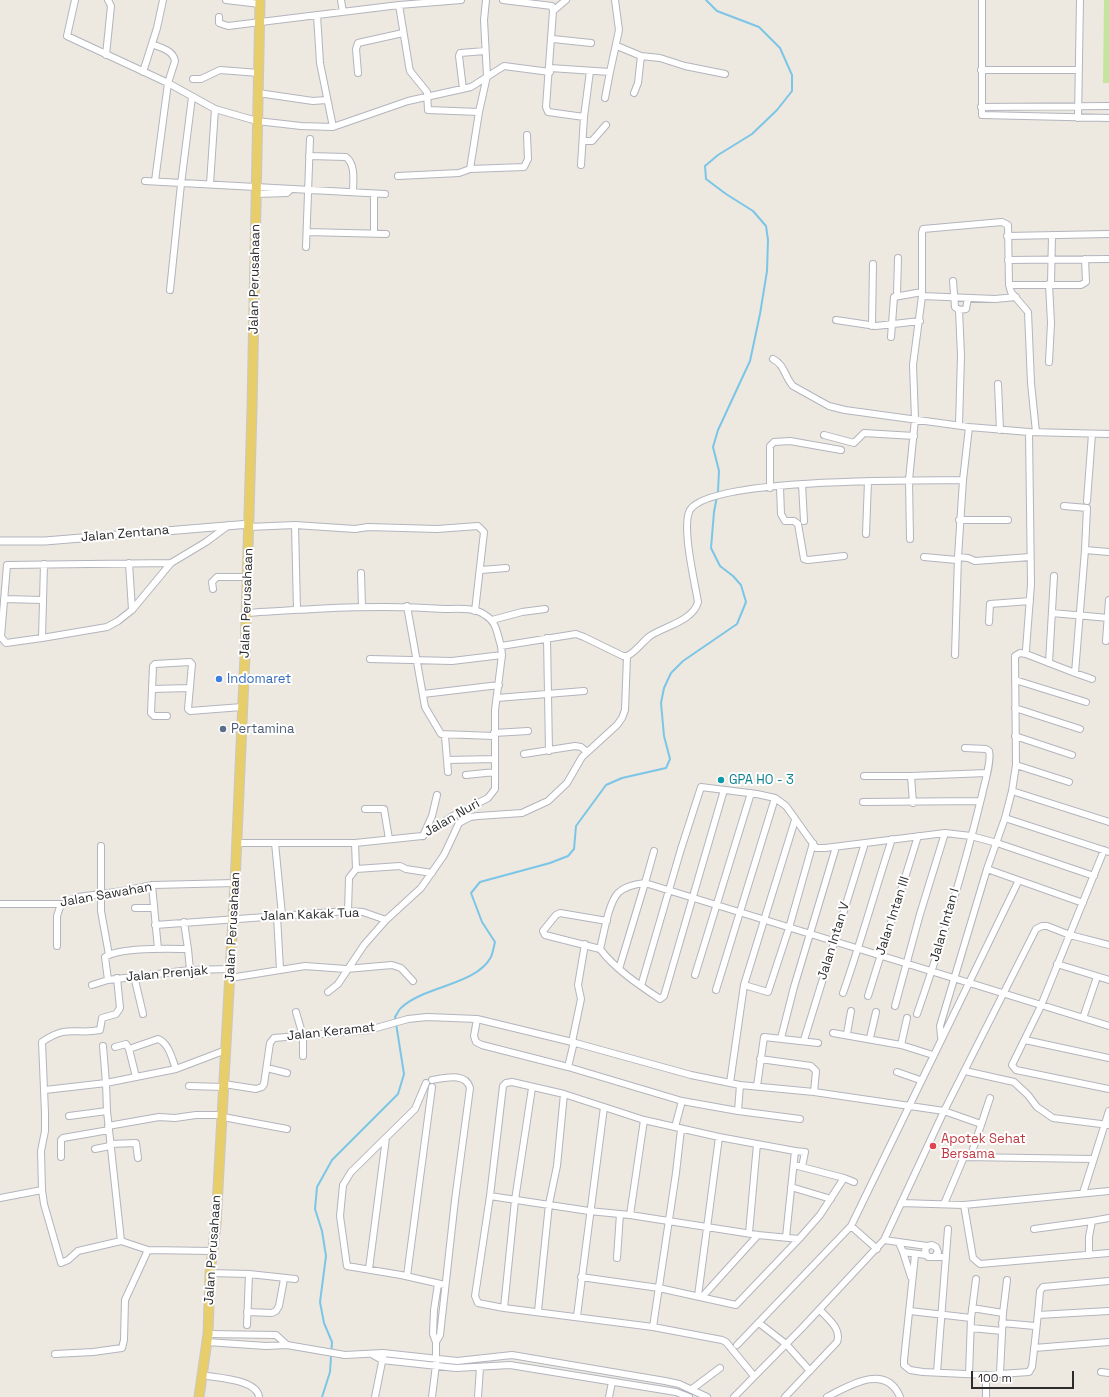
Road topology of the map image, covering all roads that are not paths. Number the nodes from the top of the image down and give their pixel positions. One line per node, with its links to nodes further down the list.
1 (75, 0): 28 (street)
2 (108, 0): 28 (street)
3 (163, 0): 25 (street)
4 (226, 0): 14 (street)
5 (341, 0): 18 (street)
6 (450, 0): 7 (street); 16 (street)
7 (461, 0)
8 (486, 0): 27 (street)
9 (503, 0): 17 (street)
10 (566, 0): 17 (street)
11 (615, 0): 26 (street)
12 (982, 0): 31 (street)
13 (1080, 0): 32 (street)
14 (260, 2): 21 (main road, Jalan Perusahaan)
15 (389, 3): 16 (street); 18 (street)
16 (399, 5): 22 (street)
17 (551, 7): 23 (street)
18 (343, 12): 19 (street)
19 (317, 15): 21 (street); 48 (street)
20 (219, 18): 21 (street)
21 (259, 23): 37 (main road, Jalan Perusahaan)
22 (403, 33): 35 (street); 45 (street)
23 (553, 39): 24 (street); 30 (street)
24 (591, 43)
25 (152, 44): 34 (street); 41 (street)
26 (617, 46): 29 (street); 36 (street)
27 (485, 51): 38 (street); 42 (street)
28 (106, 55): 34 (street)
29 (641, 56): 39 (street); 44 (street)
30 (550, 70): 33 (street); 38 (street); 54 (street)
31 (981, 70): 32 (street); 51 (street)
32 (1078, 70): 49 (street)
33 (590, 71): 36 (street); 54 (street)
34 (143, 72): 41 (street)
35 (358, 72)
36 (610, 72): 47 (street)
37 (258, 73): 40 (street); 43 (main road, Jalan Perusahaan)
38 (487, 74): 42 (street); 53 (street)
39 (725, 74)
40 (193, 79)
41 (168, 83): 46 (street); 68 (street)
42 (463, 87): 45 (street)
43 (258, 93): 48 (street); 57 (main road, Jalan Perusahaan)
44 (634, 93)
45 (427, 94): 53 (street); 58 (street)
46 (192, 97): 52 (street); 69 (street)
47 (606, 98)
48 (326, 100): 58 (street)
49 (1079, 106): 50 (street); 51 (street); 55 (street)
50 (1109, 106)
51 (981, 107): 55 (street)
52 (215, 109): 57 (street); 70 (street)
53 (479, 112): 65 (street)
54 (584, 117): 62 (street)
55 (1078, 118): 56 (street)
56 (1109, 118)
57 (257, 119): 58 (street); 72 (main road, Jalan Perusahaan)
58 (332, 124)
59 (606, 125): 62 (street)
60 (527, 135): 65 (street)
61 (310, 139): 63 (street)
62 (584, 141): 64 (street)
63 (309, 156): 71 (street); 73 (street)
64 (581, 165)
65 (470, 169): 66 (street)
66 (398, 176)
67 (145, 181): 68 (street)
68 (155, 181): 69 (street)
69 (181, 184): 70 (street); 92 (street)
70 (210, 184): 72 (street)
71 (308, 190): 72 (street); 73 (street); 76 (street)
72 (256, 191): 130 (main road, Jalan Perusahaan)
73 (352, 192): 74 (street)
74 (374, 194): 75 (street); 77 (street)
75 (385, 194)
76 (307, 232): 77 (street); 82 (street)
77 (374, 233): 78 (street)
78 (386, 234)
79 (1109, 234): 80 (street)
80 (1052, 235): 81 (street); 87 (street)
81 (1007, 236): 86 (street); 93 (street)
82 (306, 247)
83 (898, 258): 94 (street)
84 (1085, 259): 85 (street); 87 (street); 90 (street)
85 (1109, 259)
86 (1008, 260): 87 (street); 91 (street)
87 (1052, 260): 90 (street)
88 (873, 264): 102 (street)
89 (953, 281): 95 (street)
90 (1050, 284): 91 (street); 105 (street)
91 (1008, 285): 96 (street)
92 (170, 290)
93 (922, 294): 94 (street); 95 (street); 100 (street)
94 (897, 295): 101 (street)
95 (954, 297): 97 (street); 98 (street)
96 (1016, 297): 97 (street); 112 (street)
97 (968, 298): 98 (street)
98 (959, 310): 108 (street)
99 (836, 320): 102 (street)
100 (920, 321): 101 (street); 107 (street)
101 (891, 323): 102 (street); 103 (street)
102 (872, 326)
103 (891, 337)
104 (773, 359): 107 (street)
105 (1049, 362)
106 (998, 384): 110 (street)
107 (915, 419): 108 (street); 116 (street)
108 (959, 425): 109 (street)
109 (969, 427): 110 (street); 119 (street)
110 (1000, 430): 111 (street)
111 (1029, 432): 112 (street); 139 (street)
112 (1036, 432): 114 (street)
113 (824, 434): 116 (street)
114 (1092, 434): 115 (street); 124 (street)
115 (1109, 434)
116 (914, 436): 118 (street)
117 (841, 450): 123 (street)
118 (909, 480): 119 (street); 120 (street); 133 (street)
119 (963, 480): 126 (street)
120 (868, 481): 121 (street); 132 (street)
121 (802, 484): 122 (street); 128 (street)
122 (780, 487): 123 (street); 137 (street)
123 (770, 488): 173 (street)
124 (1087, 501)
125 (1064, 506): 135 (street)
126 (959, 520): 127 (street); 140 (street)
127 (1008, 520)
128 (804, 521)
129 (230, 525): 130 (street, Jalan Zentana); 134 (street, Jalan Zentana); 142 (street)
130 (250, 525): 131 (street); 148 (main road, Jalan Perusahaan)
131 (295, 525): 145 (street); 157 (street)
132 (866, 534)
133 (910, 539)
134 (0, 541)
135 (1086, 550): 136 (street); 162 (street)
136 (1109, 552)
137 (844, 556)
138 (924, 557): 140 (street)
139 (1030, 557): 140 (street); 153 (street)
140 (958, 559): 172 (street)
141 (129, 563): 142 (street); 143 (street); 156 (street)
142 (171, 563): 156 (street)
143 (44, 564): 150 (street); 151 (street)
144 (506, 568): 145 (street)
145 (480, 570): 158 (street)
146 (361, 573): 155 (street)
147 (1054, 576): 161 (street)
148 (248, 577): 149 (street); 160 (main road, Jalan Perusahaan)
149 (213, 589)
150 (4, 599): 151 (street); 166 (street)
151 (43, 600): 166 (street)
152 (1109, 600): 163 (street)
153 (1030, 601): 165 (street); 170 (street)
154 (407, 606): 155 (street); 158 (street); 175 (street)
155 (362, 607): 157 (street)
156 (132, 610): 166 (street)
157 (298, 610): 160 (street)
158 (475, 610): 164 (street)
159 (545, 610): 164 (street)
160 (247, 613): 188 (main road, Jalan Perusahaan)
161 (1052, 613): 162 (street); 176 (street)
162 (1079, 616): 163 (street); 177 (street)
163 (1108, 618): 168 (street)
164 (492, 620): 169 (street, Jalan Nuri)
165 (989, 622)
166 (42, 638)
167 (546, 638): 169 (street); 173 (street); 185 (street)
168 (1106, 641)
169 (501, 646): 171 (street, Jalan Nuri)
170 (1026, 650)
171 (502, 655): 175 (street); 180 (street, Jalan Nuri)
172 (955, 655)
173 (627, 656): 198 (street)
174 (370, 659): 175 (street)
175 (417, 660): 184 (street)
176 (1050, 663): 177 (street); 179 (street)
177 (1075, 673): 178 (street)
178 (1092, 679)
179 (1015, 680): 187 (street); 189 (street)
180 (498, 685): 184 (street); 186 (street, Jalan Nuri)
181 (190, 688): 182 (street); 182 (street); 188 (street)
182 (152, 689): 190 (street)
183 (584, 691): 185 (street)
184 (423, 694): 194 (street)
185 (548, 694): 186 (street); 197 (street)
186 (497, 698): 193 (street, Jalan Nuri)
187 (1086, 702)
188 (242, 706): 230 (main road, Jalan Perusahaan)
189 (1015, 708): 191 (street); 195 (street)
190 (167, 716)
191 (1080, 729)
192 (528, 731): 193 (street)
193 (494, 734): 194 (street); 201 (street, Jalan Nuri)
194 (445, 736): 202 (street)
195 (1015, 736): 200 (street); 203 (street)
196 (965, 748): 206 (street, Jalan Intan I)
197 (549, 751): 198 (street); 199 (street)
198 (586, 751): 220 (street)
199 (524, 754)
200 (1072, 755)
201 (495, 759): 202 (street); 205 (street, Jalan Nuri)
202 (447, 760): 204 (street)
203 (1016, 765): 210 (street); 212 (street)
204 (448, 772)
205 (495, 772): 207 (street); 220 (street, Jalan Nuri)
206 (987, 773): 209 (street); 216 (street, Jalan Intan I)
207 (466, 776)
208 (864, 776): 209 (street)
209 (911, 776): 218 (street)
210 (1069, 782)
211 (724, 790): 213 (street); 248 (street); 250 (street)
212 (1012, 791): 221 (street); 223 (street)
213 (751, 793): 215 (street); 254 (street)
214 (437, 795): 225 (street)
215 (775, 798): 222 (street); 258 (street)
216 (980, 801): 218 (street); 227 (street, Jalan Intan I)
217 (863, 802): 218 (street)
218 (913, 803)
219 (365, 810): 228 (street)
220 (468, 814): 225 (street, Jalan Nuri); 242 (street)
221 (1005, 818): 235 (street); 239 (street)
222 (795, 820): 234 (street); 262 (street)
223 (1109, 822)
224 (944, 834): 226 (street); 227 (street); 279 (street)
225 (423, 836): 228 (street, Jalan Nuri)
226 (918, 836): 229 (street); 278 (street, Jalan Intan III)
227 (971, 836): 235 (street); 285 (street, Jalan Intan I)
228 (389, 839): 233 (street, Jalan Nuri)
229 (892, 839): 231 (street); 276 (street)
230 (238, 842): 232 (street, Jalan Nuri); 245 (main road, Jalan Perusahaan)
231 (865, 842): 237 (street); 269 (street, Jalan Intan V)
232 (275, 843): 233 (street, Jalan Nuri); 259 (street)
233 (355, 843): 240 (street)
234 (813, 843): 237 (street); 266 (street)
235 (997, 843): 241 (street); 243 (street)
236 (101, 846): 249 (street)
237 (836, 847): 267 (street)
238 (654, 851): 246 (street)
239 (1106, 851): 243 (street)
240 (356, 869): 242 (street); 257 (street)
241 (987, 869): 244 (street); 292 (street)
242 (432, 873): 261 (street)
243 (1094, 876): 251 (street)
244 (1018, 882): 251 (street); 295 (street)
245 (235, 883): 247 (street, Jalan Sawahan); 260 (main road, Jalan Perusahaan)
246 (644, 883): 248 (street); 264 (street); 283 (street)
247 (152, 885): 249 (street, Jalan Sawahan); 256 (street)
248 (669, 890): 250 (street); 298 (street)
249 (100, 894): 253 (street, Jalan Sawahan); 277 (street)
250 (693, 899): 254 (street); 298 (street)
251 (1083, 903): 268 (street)
252 (0, 904): 253 (street, Jalan Sawahan)
253 (62, 904): 272 (street)
254 (717, 906): 258 (street); 287 (street)
255 (135, 908): 256 (street)
256 (152, 908): 265 (street)
257 (348, 911): 259 (street, Jalan Kakak Tua); 261 (street, Jalan Kakak Tua)
258 (739, 913): 262 (street); 299 (street)
259 (280, 916): 260 (street, Jalan Kakak Tua); 281 (street)
260 (232, 920): 263 (street, Jalan Kakak Tua); 286 (main road, Jalan Perusahaan)
261 (386, 920): 282 (street)
262 (764, 920): 266 (street); 297 (street)
263 (184, 922): 265 (street, Jalan Kakak Tua); 274 (street)
264 (607, 922): 270 (street); 275 (street)
265 (154, 925): 273 (street)
266 (789, 928): 267 (street); 297 (street)
267 (811, 935): 269 (street); 319 (street)
268 (1070, 935): 271 (street); 280 (street); 302 (street)
269 (833, 941): 276 (street); 321 (street, Jalan Intan V)
270 (585, 944): 275 (street); 323 (street)
271 (1109, 945)
272 (57, 946)
273 (158, 949): 274 (street); 277 (street)
274 (188, 949): 284 (street)
275 (600, 949): 283 (street)
276 (858, 950): 278 (street); 301 (street)
277 (109, 955): 290 (street)
278 (880, 955): 279 (street); 303 (street, Jalan Intan III)
279 (906, 964): 285 (street); 305 (street)
280 (1058, 964): 289 (street); 304 (street)
281 (280, 969): 282 (street, Jalan Prenjak); 286 (street, Jalan Prenjak)
282 (346, 969): 294 (street, Jalan Prenjak); 300 (street)
283 (619, 969): 298 (street)
284 (190, 970): 286 (street, Jalan Prenjak); 288 (street, Jalan Prenjak)
285 (931, 972): 292 (street); 310 (street, Jalan Intan I)
286 (230, 973): 329 (main road, Jalan Perusahaan)
287 (695, 975)
288 (134, 976): 291 (street, Jalan Prenjak); 309 (street)
289 (1096, 977): 293 (street); 312 (street)
290 (108, 978): 291 (street, Jalan Prenjak); 296 (street, Jalan Prenjak)
291 (116, 978): 353 (street)
292 (955, 978): 295 (street); 318 (street)
293 (1109, 980)
294 (412, 981)
295 (969, 984): 302 (street); 318 (street)
296 (92, 985)
297 (744, 985): 345 (street)
298 (641, 986)
299 (716, 990)
300 (328, 992)
301 (843, 994)
302 (1003, 994): 304 (street); 337 (street)
303 (868, 996)
304 (1041, 1005): 312 (street); 322 (street)
305 (895, 1006)
306 (851, 1011): 316 (street)
307 (296, 1012): 317 (street)
308 (876, 1012): 320 (street)
309 (143, 1014)
310 (916, 1014)
311 (907, 1018): 325 (street)
312 (1083, 1018): 314 (street)
313 (477, 1019): 317 (street, Jalan Keramat); 323 (street, Jalan Keramat); 334 (street)
314 (1109, 1025)
315 (833, 1033): 316 (street)
316 (847, 1034): 320 (street)
317 (303, 1036): 331 (street); 335 (street, Jalan Keramat)
318 (941, 1037): 330 (street)
319 (781, 1038): 321 (street); 333 (street)
320 (870, 1038): 325 (street)
321 (804, 1040): 324 (street)
322 (1025, 1040): 332 (street); 352 (street)
323 (573, 1042): 334 (street); 345 (street, Jalan Keramat)
324 (818, 1043)
325 (901, 1045): 330 (street)
326 (103, 1046): 343 (street)
327 (115, 1047): 328 (street)
328 (129, 1049): 336 (street); 340 (street)
329 (226, 1050): 336 (street); 348 (main road, Jalan Perusahaan)
330 (933, 1055): 342 (street)
331 (303, 1056)
332 (1109, 1058)
333 (760, 1059): 349 (street); 354 (street)
334 (568, 1067): 357 (street)
335 (267, 1068): 339 (street); 348 (street, Jalan Keramat)
336 (176, 1069): 340 (street)
337 (965, 1071): 362 (street); 369 (street)
338 (896, 1072): 342 (street)
339 (287, 1073)
340 (136, 1077): 343 (street)
341 (432, 1080): 344 (street); 350 (street); 442 (street)
342 (920, 1080): 358 (street)
343 (106, 1083): 353 (street); 360 (street)
344 (426, 1083): 350 (street); 374 (street)
345 (730, 1083): 346 (street, Jalan Keramat)
346 (740, 1085): 349 (street, Jalan Keramat); 361 (street)
347 (189, 1086): 348 (street)
348 (224, 1086): 365 (main road, Jalan Perusahaan)
349 (757, 1086): 354 (street, Jalan Keramat)
350 (432, 1087): 433 (street)
351 (532, 1088): 355 (street); 391 (street); 394 (street)
352 (1109, 1089)
353 (44, 1090): 388 (street)
354 (814, 1092): 358 (street, Jalan Keramat)
355 (564, 1094): 359 (street); 396 (street)
356 (990, 1098): 368 (street)
357 (682, 1101): 361 (street); 372 (street)
358 (909, 1105): 362 (street, Jalan Keramat); 405 (street)
359 (604, 1107): 367 (street); 399 (street)
360 (107, 1111): 364 (street); 370 (street)
361 (738, 1111): 366 (street)
362 (944, 1111): 368 (street, Jalan Keramat); 395 (street)
363 (1109, 1111): 369 (street)
364 (69, 1116)
365 (223, 1116): 370 (street); 371 (street); 421 (main road, Jalan Perusahaan)
366 (800, 1119)
367 (644, 1120): 372 (street); 401 (street)
368 (981, 1124): 378 (street)
369 (1107, 1125): 382 (street)
370 (109, 1128): 376 (street); 380 (street)
371 (287, 1128)
372 (678, 1128): 373 (street); 403 (street)
373 (719, 1137): 375 (street); 406 (street)
374 (386, 1138): 430 (street); 430 (street)
375 (757, 1144): 379 (street); 409 (street)
376 (110, 1145): 377 (street); 381 (street); 413 (street)
377 (95, 1149)
378 (972, 1149)
379 (795, 1151): 383 (street); 384 (street)
380 (60, 1157)
381 (138, 1158)
382 (1093, 1159): 390 (street); 397 (street)
383 (794, 1165): 384 (street); 387 (street)
384 (802, 1167): 385 (street)
385 (844, 1178): 386 (street); 393 (street)
386 (854, 1182)
387 (791, 1187): 393 (street); 411 (street)
388 (42, 1189): 392 (street); 413 (street)
389 (1109, 1191): 390 (street)
390 (1083, 1193): 398 (street)
391 (490, 1196): 394 (street); 445 (street)
392 (0, 1198)
393 (831, 1199): 412 (street)
394 (515, 1200): 396 (street); 445 (street)
395 (902, 1203): 397 (street); 414 (street)
396 (549, 1204): 399 (street); 448 (street)
397 (944, 1204): 398 (street)
398 (964, 1205): 426 (street)
399 (589, 1211): 400 (street); 434 (street)
400 (620, 1214): 401 (street); 429 (street)
401 (630, 1215): 403 (street)
402 (1109, 1218): 404 (street)
403 (669, 1221): 406 (street); 443 (street)
404 (1092, 1221): 408 (street); 426 (street)
405 (850, 1226): 419 (street); 459 (street)
406 (708, 1227): 409 (street); 444 (street)
407 (948, 1229): 418 (street)
408 (1034, 1229)
409 (749, 1233): 410 (street)
410 (758, 1235): 411 (street); 444 (street)
411 (786, 1237): 412 (street)
412 (799, 1239): 444 (street)
413 (121, 1240): 420 (street)
414 (884, 1240): 415 (street); 419 (street)
415 (899, 1243): 416 (street); 422 (street)
416 (927, 1246): 417 (street); 425 (street)
417 (936, 1247): 418 (street); 427 (street)
418 (946, 1248): 428 (street)
419 (877, 1249): 447 (street)
420 (148, 1250): 421 (street); 476 (street)
421 (212, 1251): 431 (main road, Jalan Perusahaan)
422 (903, 1252): 424 (street); 438 (street)
423 (1109, 1253): 426 (street)
424 (915, 1255): 425 (street); 438 (street)
425 (926, 1255): 427 (street)
426 (1089, 1255)
427 (935, 1256): 428 (street)
428 (944, 1257): 453 (street)
429 (617, 1258)
430 (369, 1269): 433 (street)
431 (210, 1273): 432 (street); 467 (main road, Jalan Perusahaan)
432 (249, 1274): 435 (street); 451 (street)
433 (407, 1276): 441 (street)
434 (581, 1277): 443 (street); 455 (street)
435 (284, 1279): 436 (street); 451 (street)
436 (295, 1279)
437 (976, 1279): 446 (street)
438 (912, 1280): 449 (street)
439 (1007, 1280): 452 (street)
440 (1109, 1281): 454 (street)
441 (438, 1284): 442 (street); 456 (street)
442 (445, 1285): 458 (street)
443 (659, 1288): 444 (street); 463 (street)
444 (700, 1297)
445 (504, 1308): 448 (street)
446 (972, 1308): 452 (street); 457 (street)
447 (820, 1310): 471 (street); 485 (street)
448 (538, 1311): 455 (street)
449 (910, 1311): 453 (street); 486 (street)
450 (1109, 1311): 454 (street)
451 (246, 1312): 461 (street)
452 (1003, 1313): 460 (street)
453 (940, 1314): 457 (street); 486 (street)
454 (1038, 1315): 462 (street)
455 (577, 1316): 463 (street)
456 (434, 1317): 458 (street); 468 (street)
457 (971, 1318): 464 (street)
458 (442, 1319): 468 (street)
459 (759, 1323): 471 (street); 473 (street)
460 (1002, 1323): 462 (street); 465 (street)
461 (247, 1325)
462 (1035, 1326): 474 (street)
463 (653, 1327): 493 (street)
464 (971, 1328): 465 (street); 490 (street)
465 (1002, 1331): 488 (street)
466 (239, 1335): 467 (street); 470 (street); 472 (street)
467 (207, 1338): 470 (street); 491 (main road, Jalan Perusahaan)
468 (436, 1342): 478 (street)
469 (1109, 1342): 474 (street)
470 (239, 1344): 472 (street)
471 (786, 1344): 485 (street); 493 (street)
472 (286, 1345): 477 (street)
473 (737, 1345)
474 (1034, 1348): 488 (street)
475 (383, 1352): 477 (street); 478 (street); 479 (street)
476 (55, 1354)
477 (373, 1355): 479 (street)
478 (436, 1358): 480 (street); 481 (street)
479 (382, 1360): 481 (street); 500 (street)
480 (550, 1360): 484 (street); 494 (street)
481 (436, 1365): 482 (street); 501 (street)
482 (480, 1367): 484 (street); 502 (street)
483 (720, 1368): 496 (street)
484 (549, 1370): 495 (street)
485 (810, 1371): 507 (street)
486 (937, 1372): 490 (street)
487 (1102, 1372): 489 (street)
488 (1000, 1373): 492 (street)
489 (1109, 1373)
490 (968, 1374): 492 (street)
491 (202, 1375): 498 (main road, Jalan Perusahaan); 499 (street)
492 (986, 1375): 510 (street)
493 (754, 1376): 506 (street)
494 (665, 1381): 496 (street); 497 (street)
495 (612, 1382): 497 (street); 503 (street)
496 (692, 1389): 505 (street)
497 (663, 1390): 504 (street)
498 (199, 1397)
499 (258, 1397)
500 (375, 1397)
501 (432, 1397)
502 (478, 1397)
503 (609, 1397)
504 (689, 1397)
505 (706, 1397)
506 (734, 1397)
507 (785, 1397)
508 (827, 1397): 509 (street)
509 (900, 1397)
510 (986, 1397)

